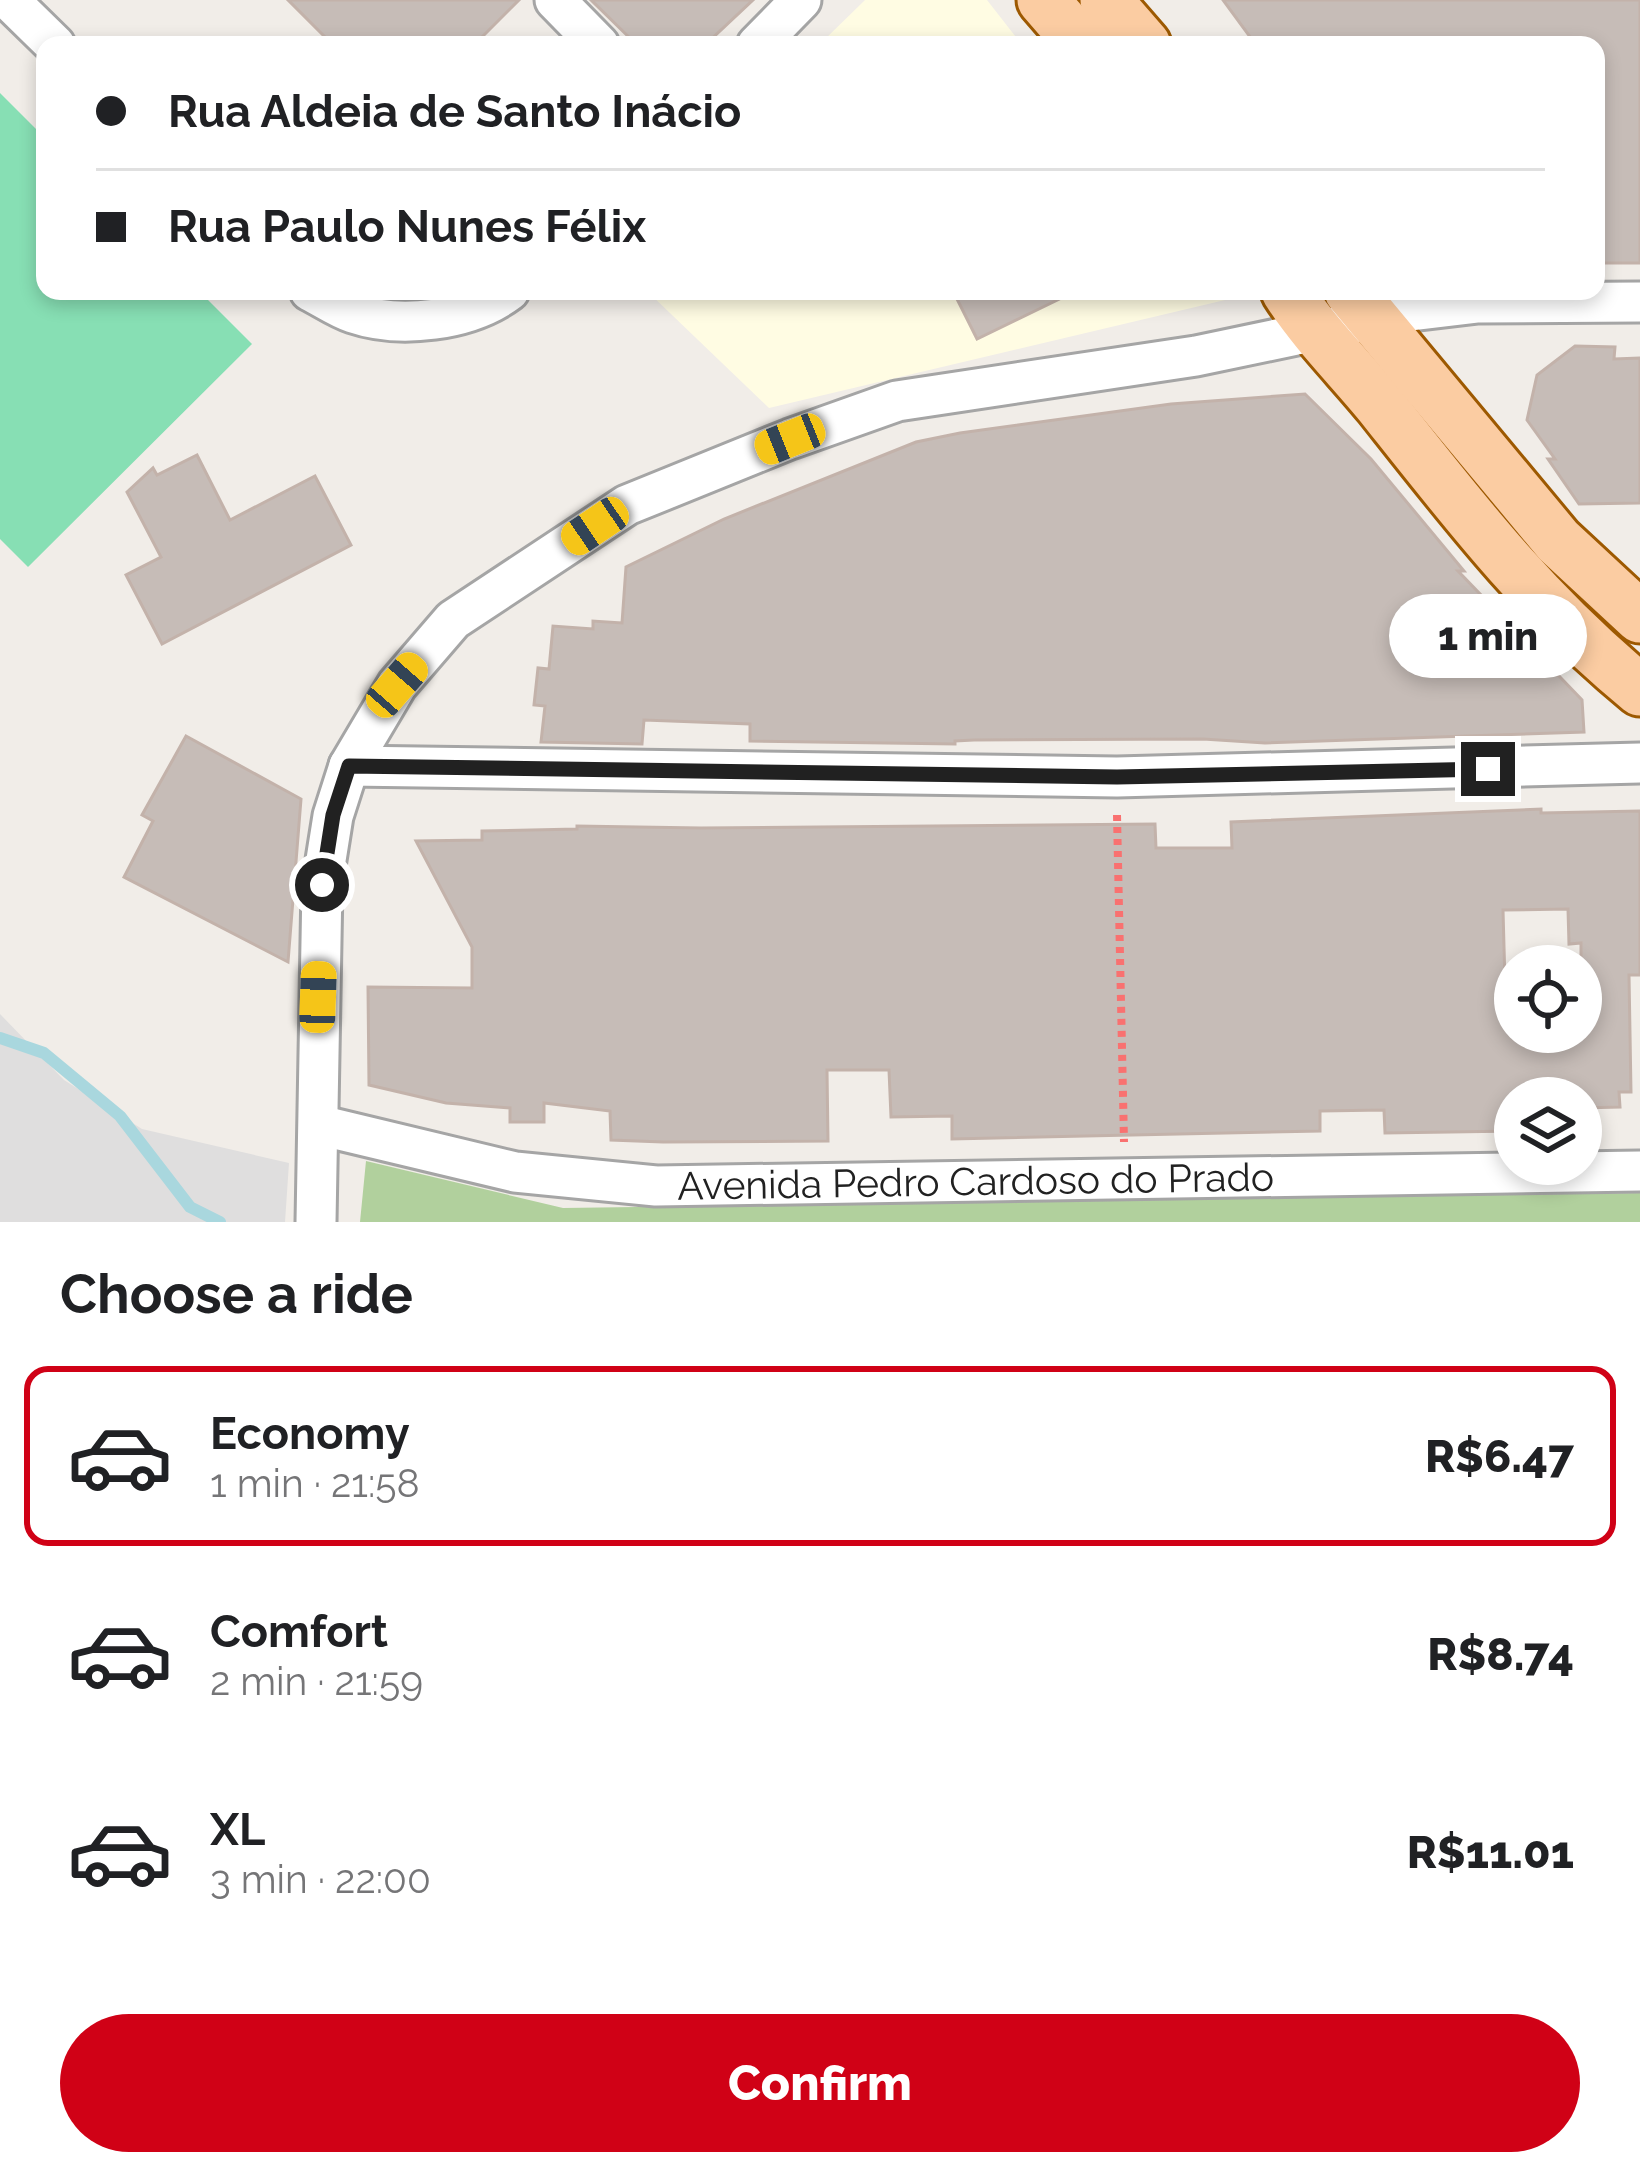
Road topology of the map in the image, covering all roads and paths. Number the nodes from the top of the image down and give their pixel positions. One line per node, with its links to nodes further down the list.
1 (9, 0): 6 (street)
2 (555, 0): 7 (street)
3 (801, 0): 8 (street)
4 (1043, 0): 9 (main road)
5 (1106, 0): 10 (main road)
6 (46, 36)
7 (590, 36)
8 (766, 36)
9 (1074, 36)
10 (1137, 36)
11 (328, 300): 12 (street)
12 (494, 300)
13 (1640, 302): 14 (street)
14 (1361, 305): 15 (street); 16 (main road)
15 (1300, 312): 17 (main road); 20 (street)
16 (1640, 617)
17 (1640, 690)
18 (1640, 736): 21 (street)
19 (1640, 763): 21 (street)
20 (349, 766): 22 (street); 23 (street)
21 (1581, 767): 22 (street)
22 (1117, 777): 25 (path)
23 (319, 1125): 25 (street, Avenida Pedro Cardoso do Prado); 26 (street)
24 (1640, 1171): 25 (street, Avenida Pedro Cardoso do Prado)
25 (1125, 1179)
26 (317, 1211)

